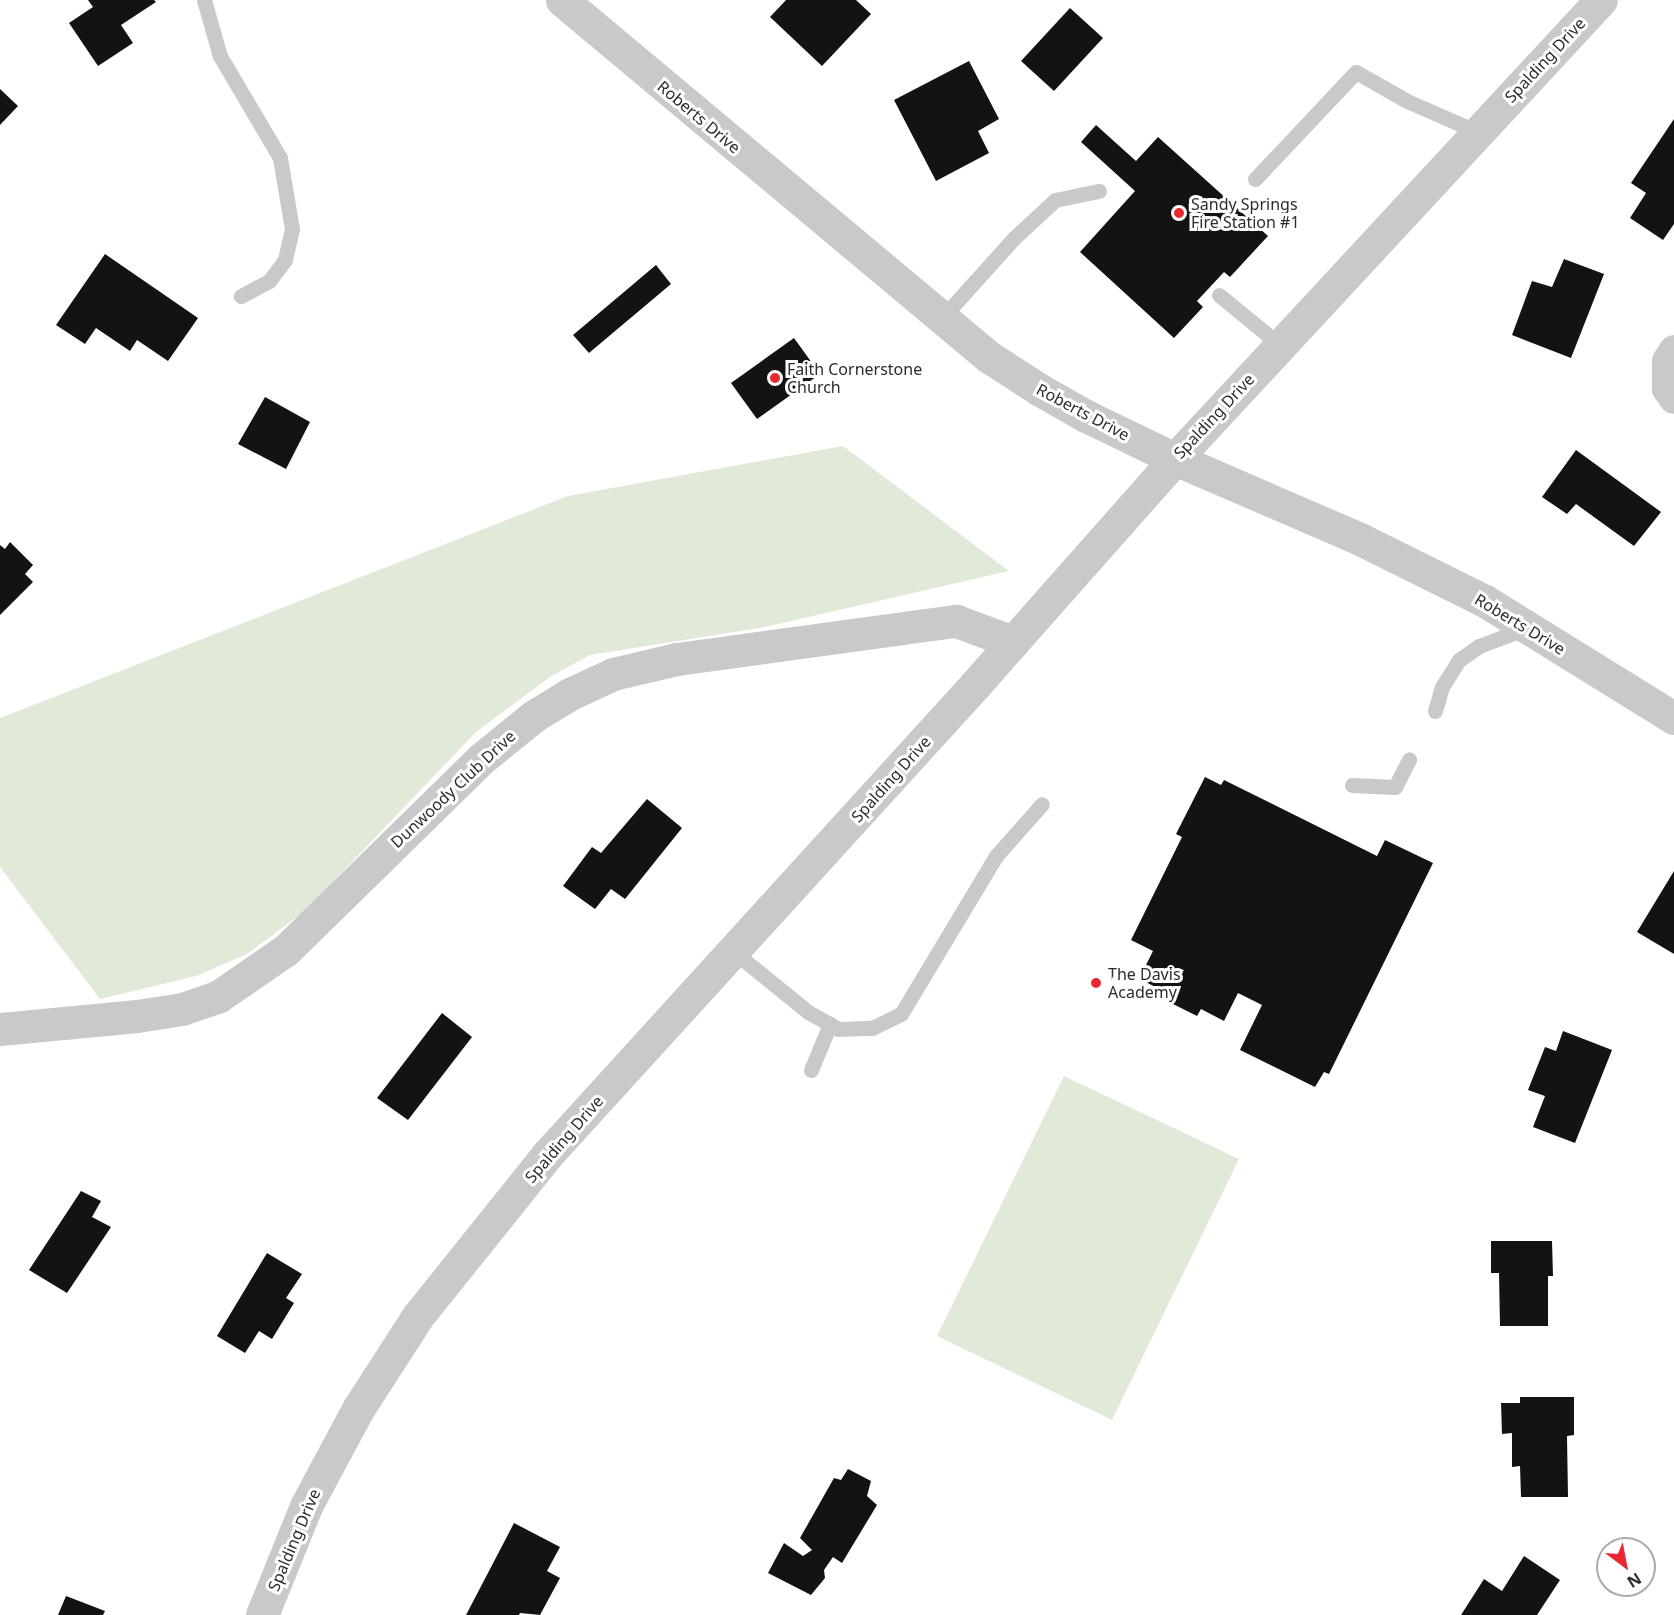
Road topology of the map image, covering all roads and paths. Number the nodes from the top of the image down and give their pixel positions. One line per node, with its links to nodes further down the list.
1 (204, 0): 8 (lane)
2 (562, 0): 9 (street, Roberts Drive)
3 (1601, 0): 4 (street, Spalding Drive)
4 (1478, 132): 5 (lane); 10 (street, Spalding Drive)
5 (1255, 179)
6 (1099, 191): 9 (lane)
7 (1219, 295): 10 (lane)
8 (241, 296)
9 (942, 318): 13 (street, Roberts Drive)
10 (1280, 345): 13 (street, Spalding Drive)
11 (1674, 350): 12 (street)
12 (1674, 399)
13 (1175, 459): 14 (street, Roberts Drive); 15 (street, Spalding Drive)
14 (1528, 628): 16 (lane); 17 (street, Roberts Drive)
15 (1013, 642): 21 (street, Spalding Drive); 23 (street, Dunwoody Club Drive)
16 (1435, 711)
17 (1674, 718)
18 (1409, 759): 19 (lane)
19 (1352, 785)
20 (1042, 804): 22 (lane)
21 (734, 952): 22 (lane); 25 (street, Spalding Drive)
22 (830, 1024): 24 (lane)
23 (0, 1029)
24 (811, 1070)
25 (262, 1615)

